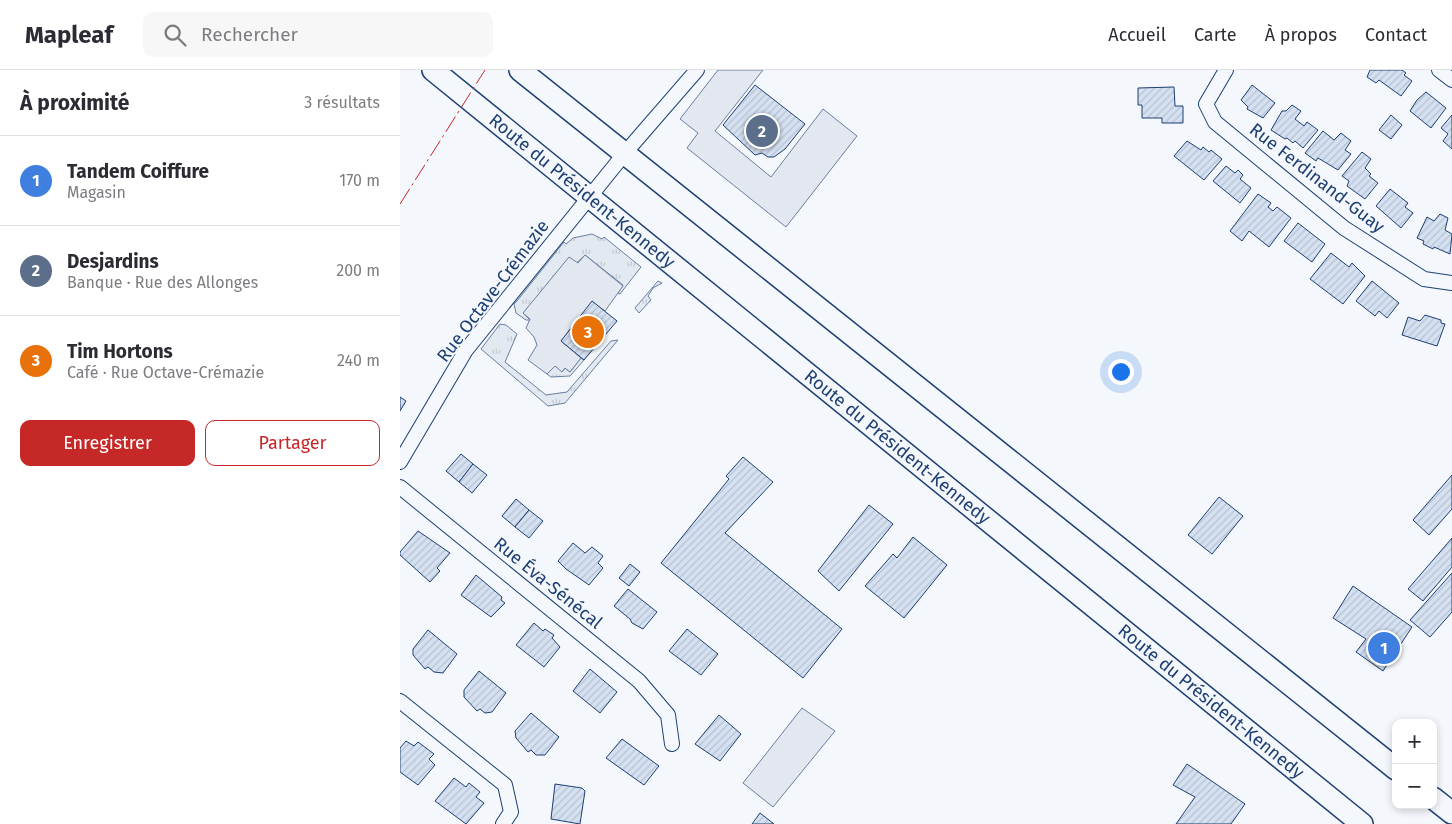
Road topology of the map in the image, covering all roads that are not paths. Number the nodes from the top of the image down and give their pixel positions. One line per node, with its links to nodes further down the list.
1 (432, 70): 8 (main road, Route du Président-Kennedy)
2 (520, 70): 7 (main road)
3 (697, 70): 7 (street, Rue Octave-Crémazie)
4 (1226, 70): 9 (street, Rue Ferdinand-Guay)
5 (1439, 70): 6 (street)
6 (1452, 80)
7 (625, 153): 8 (street, Rue Octave-Crémazie); 14 (main road)
8 (590, 197): 10 (street, Rue Octave-Crémazie); 18 (main road, Route du Président-Kennedy)
9 (1452, 283)
10 (400, 462)
11 (400, 487): 13 (street, Rue Éva-Sénécal)
12 (400, 701): 17 (street)
13 (672, 744)
14 (1392, 765)
15 (1437, 801): 16 (main road)
16 (1452, 813)
17 (503, 824)
18 (1362, 824)

